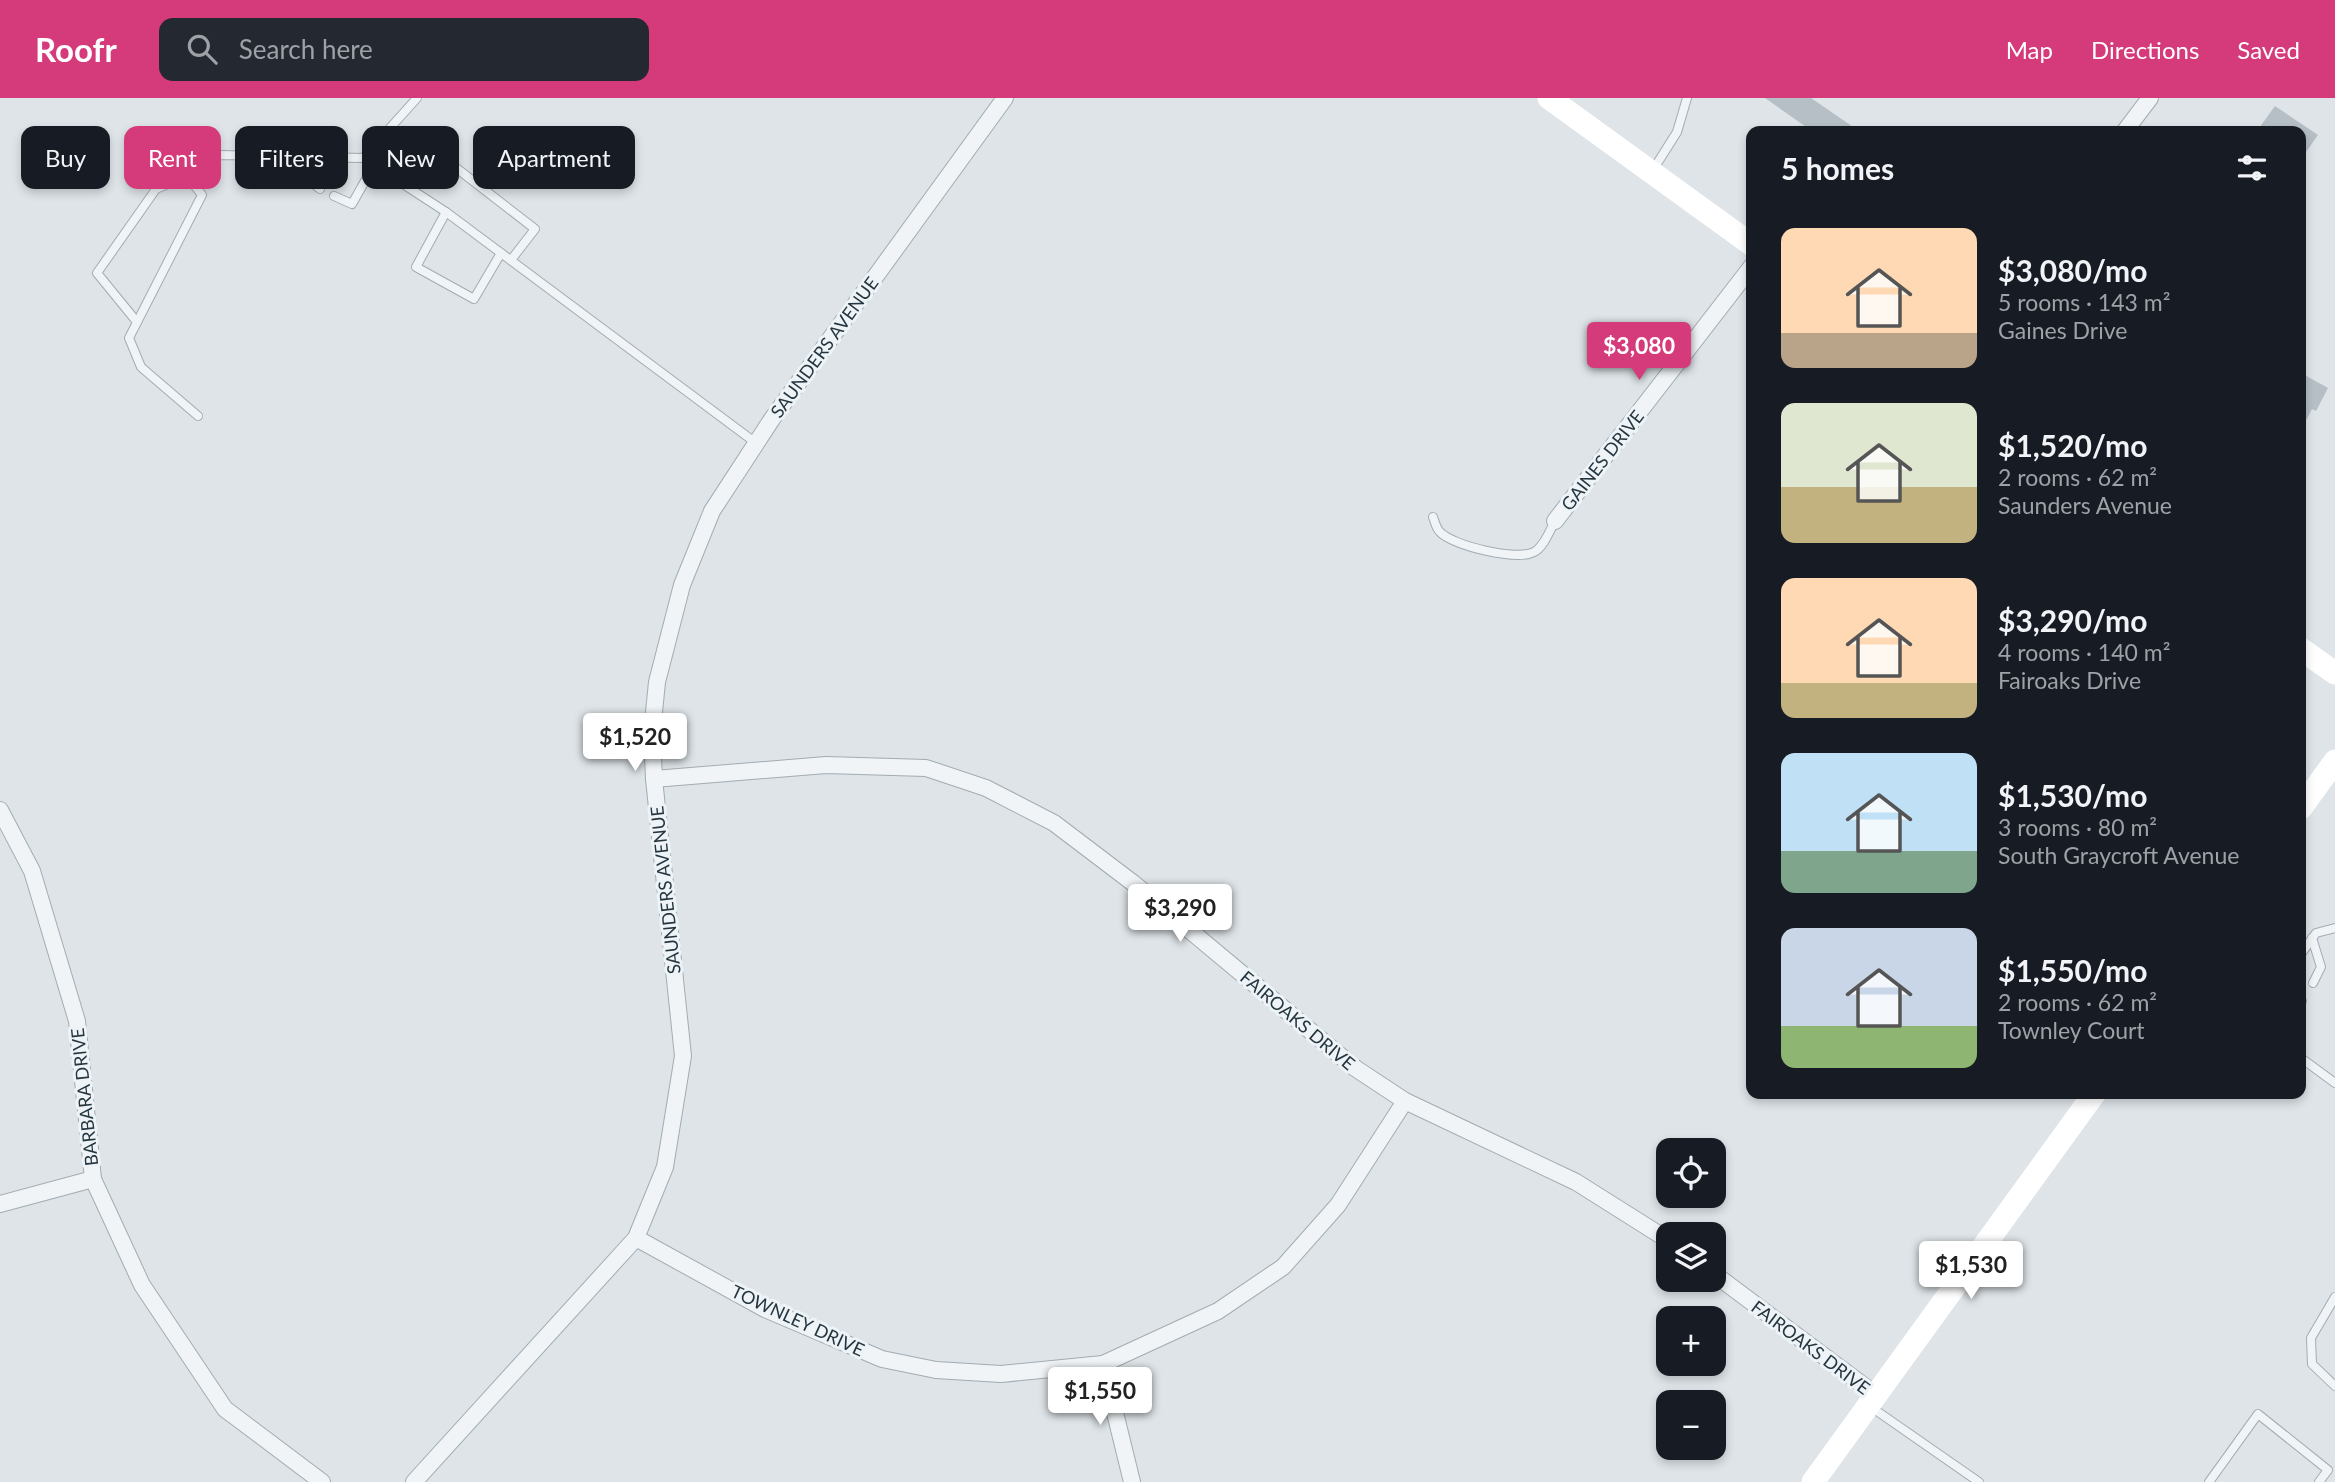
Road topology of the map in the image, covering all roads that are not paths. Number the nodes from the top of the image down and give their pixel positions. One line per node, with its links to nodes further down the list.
1 (417, 98): 6 (lane)
2 (1005, 98): 22 (street, SAUNDERS AVENUE)
3 (1549, 98): 9 (main road)
4 (1687, 98): 9 (lane)
5 (2150, 98): 7 (street)
6 (392, 126)
7 (2129, 126)
8 (459, 170): 18 (lane)
9 (1651, 172): 16 (main road)
10 (362, 186): 14 (lane)
11 (156, 189): 20 (lane)
12 (197, 189): 20 (lane)
13 (413, 189): 15 (lane)
14 (334, 195)
15 (446, 212): 17 (lane); 17 (lane)
16 (1746, 241)
17 (501, 253): 18 (lane)
18 (511, 260): 22 (lane)
19 (1746, 274): 24 (street, GAINES DRIVE)
20 (137, 322): 21 (lane)
21 (198, 416)
22 (756, 443): 28 (street, SAUNDERS AVENUE)
23 (1433, 517): 24 (lane)
24 (1555, 521)
25 (2306, 653): 26 (main road)
26 (2335, 673)
27 (2335, 761): 29 (main road)
28 (654, 779): 38 (street, FAIROAKS DRIVE); 42 (street, SAUNDERS AVENUE)
29 (2306, 801)
30 (0, 810): 39 (street, BARBARA DRIVE)
31 (2335, 927): 32 (lane)
32 (2312, 939): 33 (lane); 34 (lane)
33 (2306, 947)
34 (2313, 983)
35 (2306, 1062): 36 (lane)
36 (2335, 1083)
37 (2090, 1099): 47 (main road)
38 (1405, 1101): 41 (street, FAIROAKS DRIVE); 45 (street, TOWNLEY DRIVE)
39 (93, 1179): 40 (street); 48 (street, BARBARA DRIVE)
40 (0, 1204)
41 (1656, 1232)
42 (636, 1238): 45 (street, TOWNLEY DRIVE); 49 (street, SAUNDERS AVENUE)
43 (1726, 1283): 47 (street, FAIROAKS DRIVE)
44 (2335, 1297): 46 (lane)
45 (1103, 1364): 50 (street)
46 (2335, 1385)
47 (1872, 1400): 51 (main road); 52 (lane)
48 (321, 1482)
49 (414, 1482)
50 (1132, 1482)
51 (1813, 1482)
52 (1979, 1482)
53 (2209, 1482): 54 (lane)
54 (2319, 1482)

